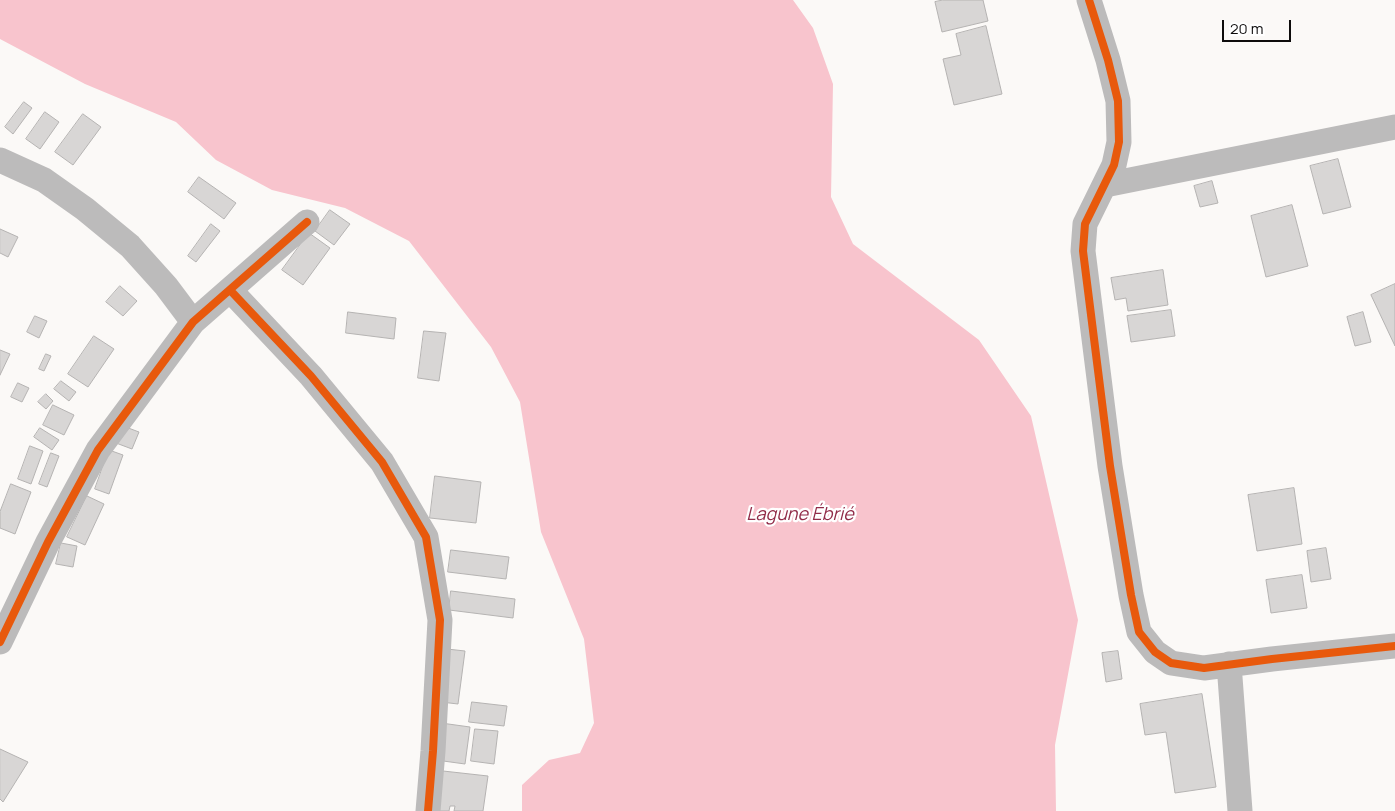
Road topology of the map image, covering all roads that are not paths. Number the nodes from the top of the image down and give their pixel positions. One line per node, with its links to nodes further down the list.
1 (1089, 0): 4 (street)
2 (1395, 128): 4 (street)
3 (0, 160): 7 (street)
4 (1105, 184): 10 (street)
5 (307, 222): 6 (street)
6 (230, 290): 7 (street); 11 (street)
7 (193, 322): 8 (street)
8 (0, 642)
9 (1395, 646): 10 (street)
10 (1229, 664): 12 (street)
11 (428, 811)
12 (1240, 811)

